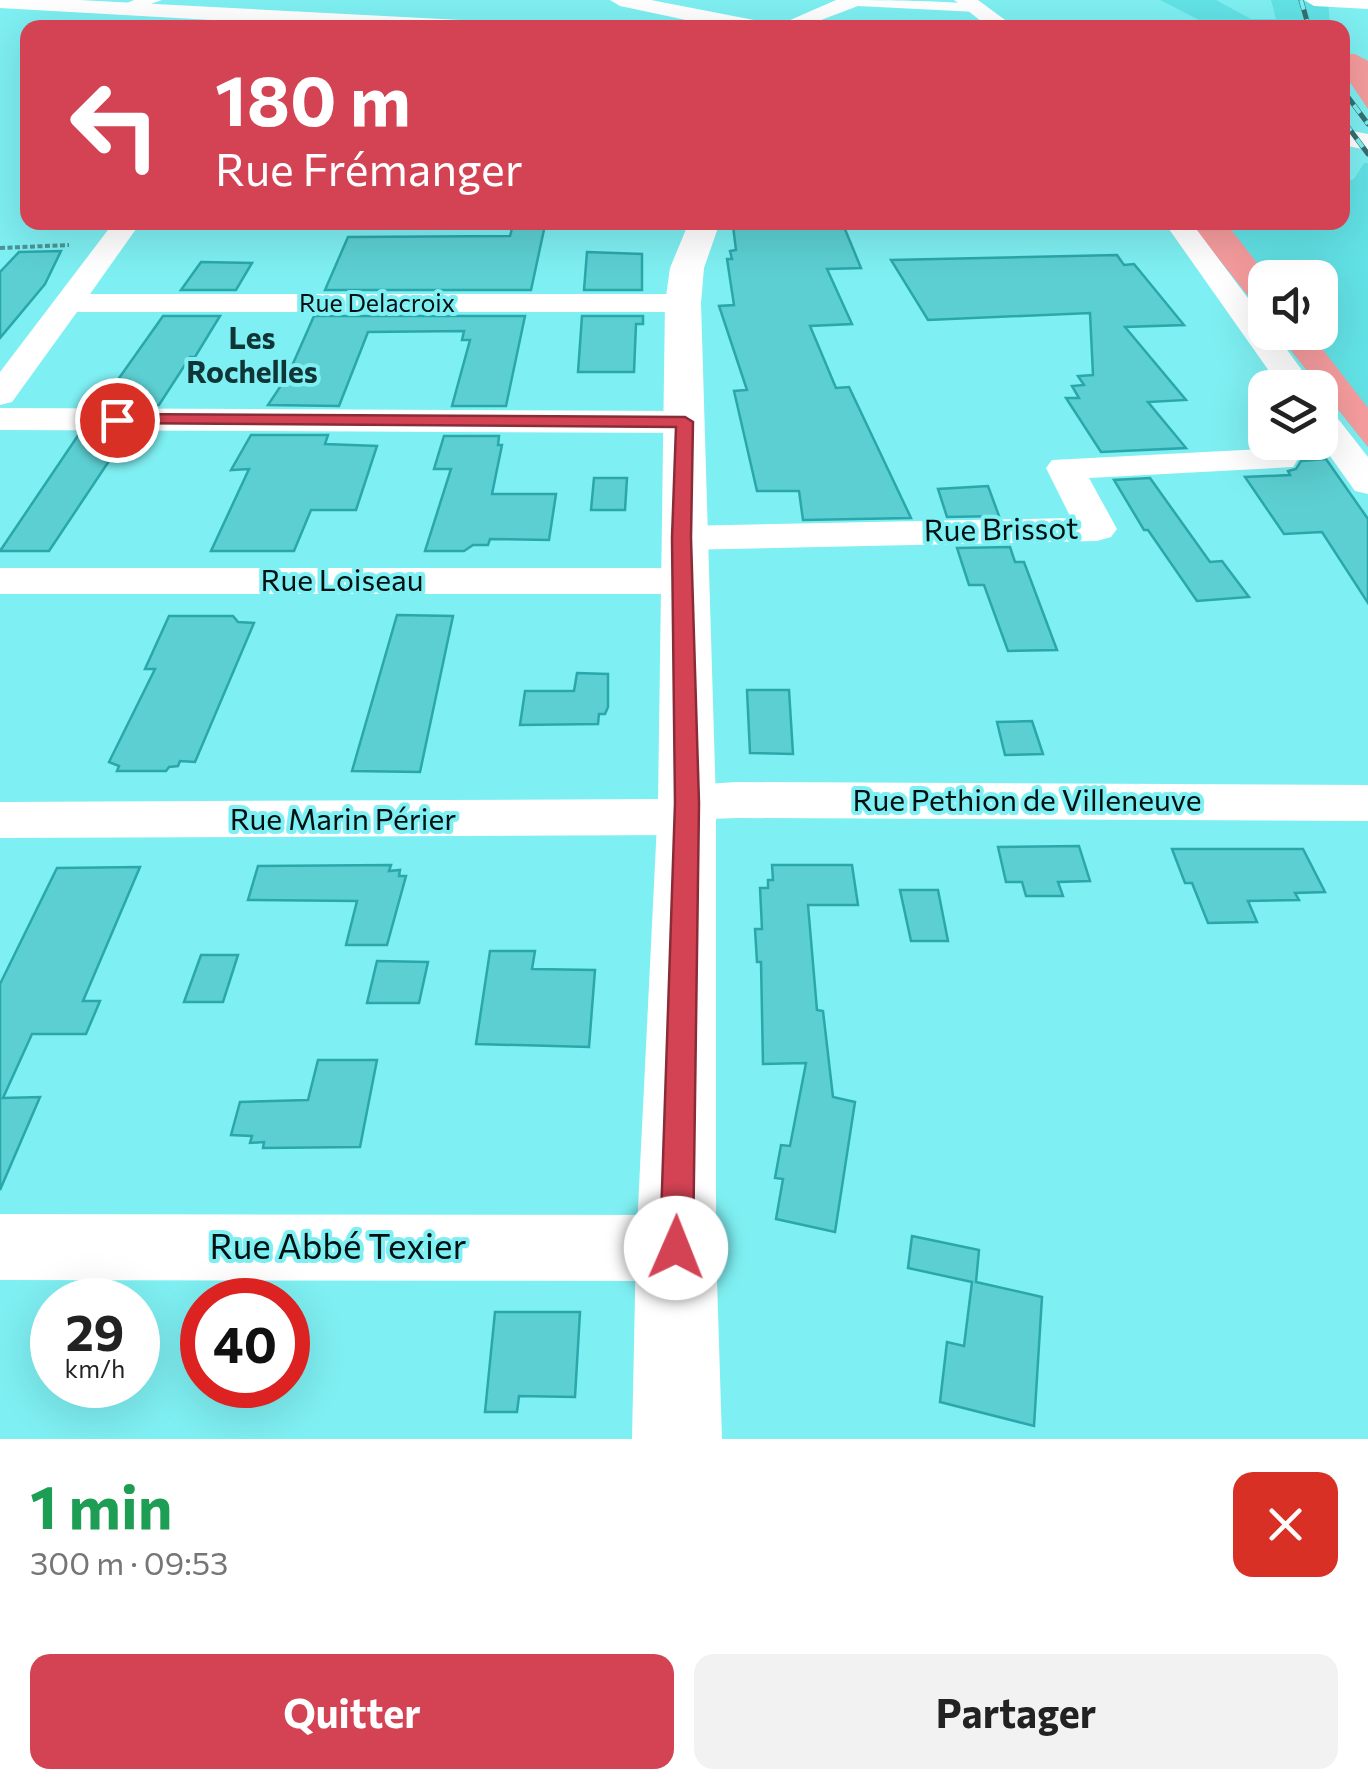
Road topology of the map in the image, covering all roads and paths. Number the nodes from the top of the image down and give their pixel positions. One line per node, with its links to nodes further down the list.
1 (153, 0): 8 (street)
2 (620, 0): 11 (street)
3 (1314, 0): 7 (street)
4 (848, 1): 6 (street); 12 (street)
5 (0, 2): 8 (street)
6 (970, 3): 13 (street)
7 (1368, 3): 9 (street)
8 (120, 10): 10 (street)
9 (1368, 16)
10 (227, 20)
11 (719, 20)
12 (801, 20)
13 (994, 20)
14 (702, 230): 19 (street)
15 (1182, 230): 20 (street)
16 (122, 233): 17 (path); 18 (street)
17 (0, 248)
18 (70, 303): 19 (street, Rue Delacroix); 21 (street)
19 (683, 303): 23 (street)
20 (1285, 370)
21 (0, 395)
22 (0, 419): 23 (street)
23 (685, 422): 27 (street)
24 (1338, 442): 26 (street)
25 (1248, 459): 27 (street, Rue Brissot)
26 (1368, 483)
27 (682, 560): 28 (street, Rue Loiseau); 30 (street)
28 (0, 582)
29 (1368, 802): 30 (street, Rue Pethion de Villeneuve)
30 (687, 810): 31 (street, Rue Marin Périer); 33 (street)
31 (0, 820)
32 (0, 1247): 33 (street, Rue Abbé Texier)
33 (676, 1248): 34 (street)
34 (677, 1439)

